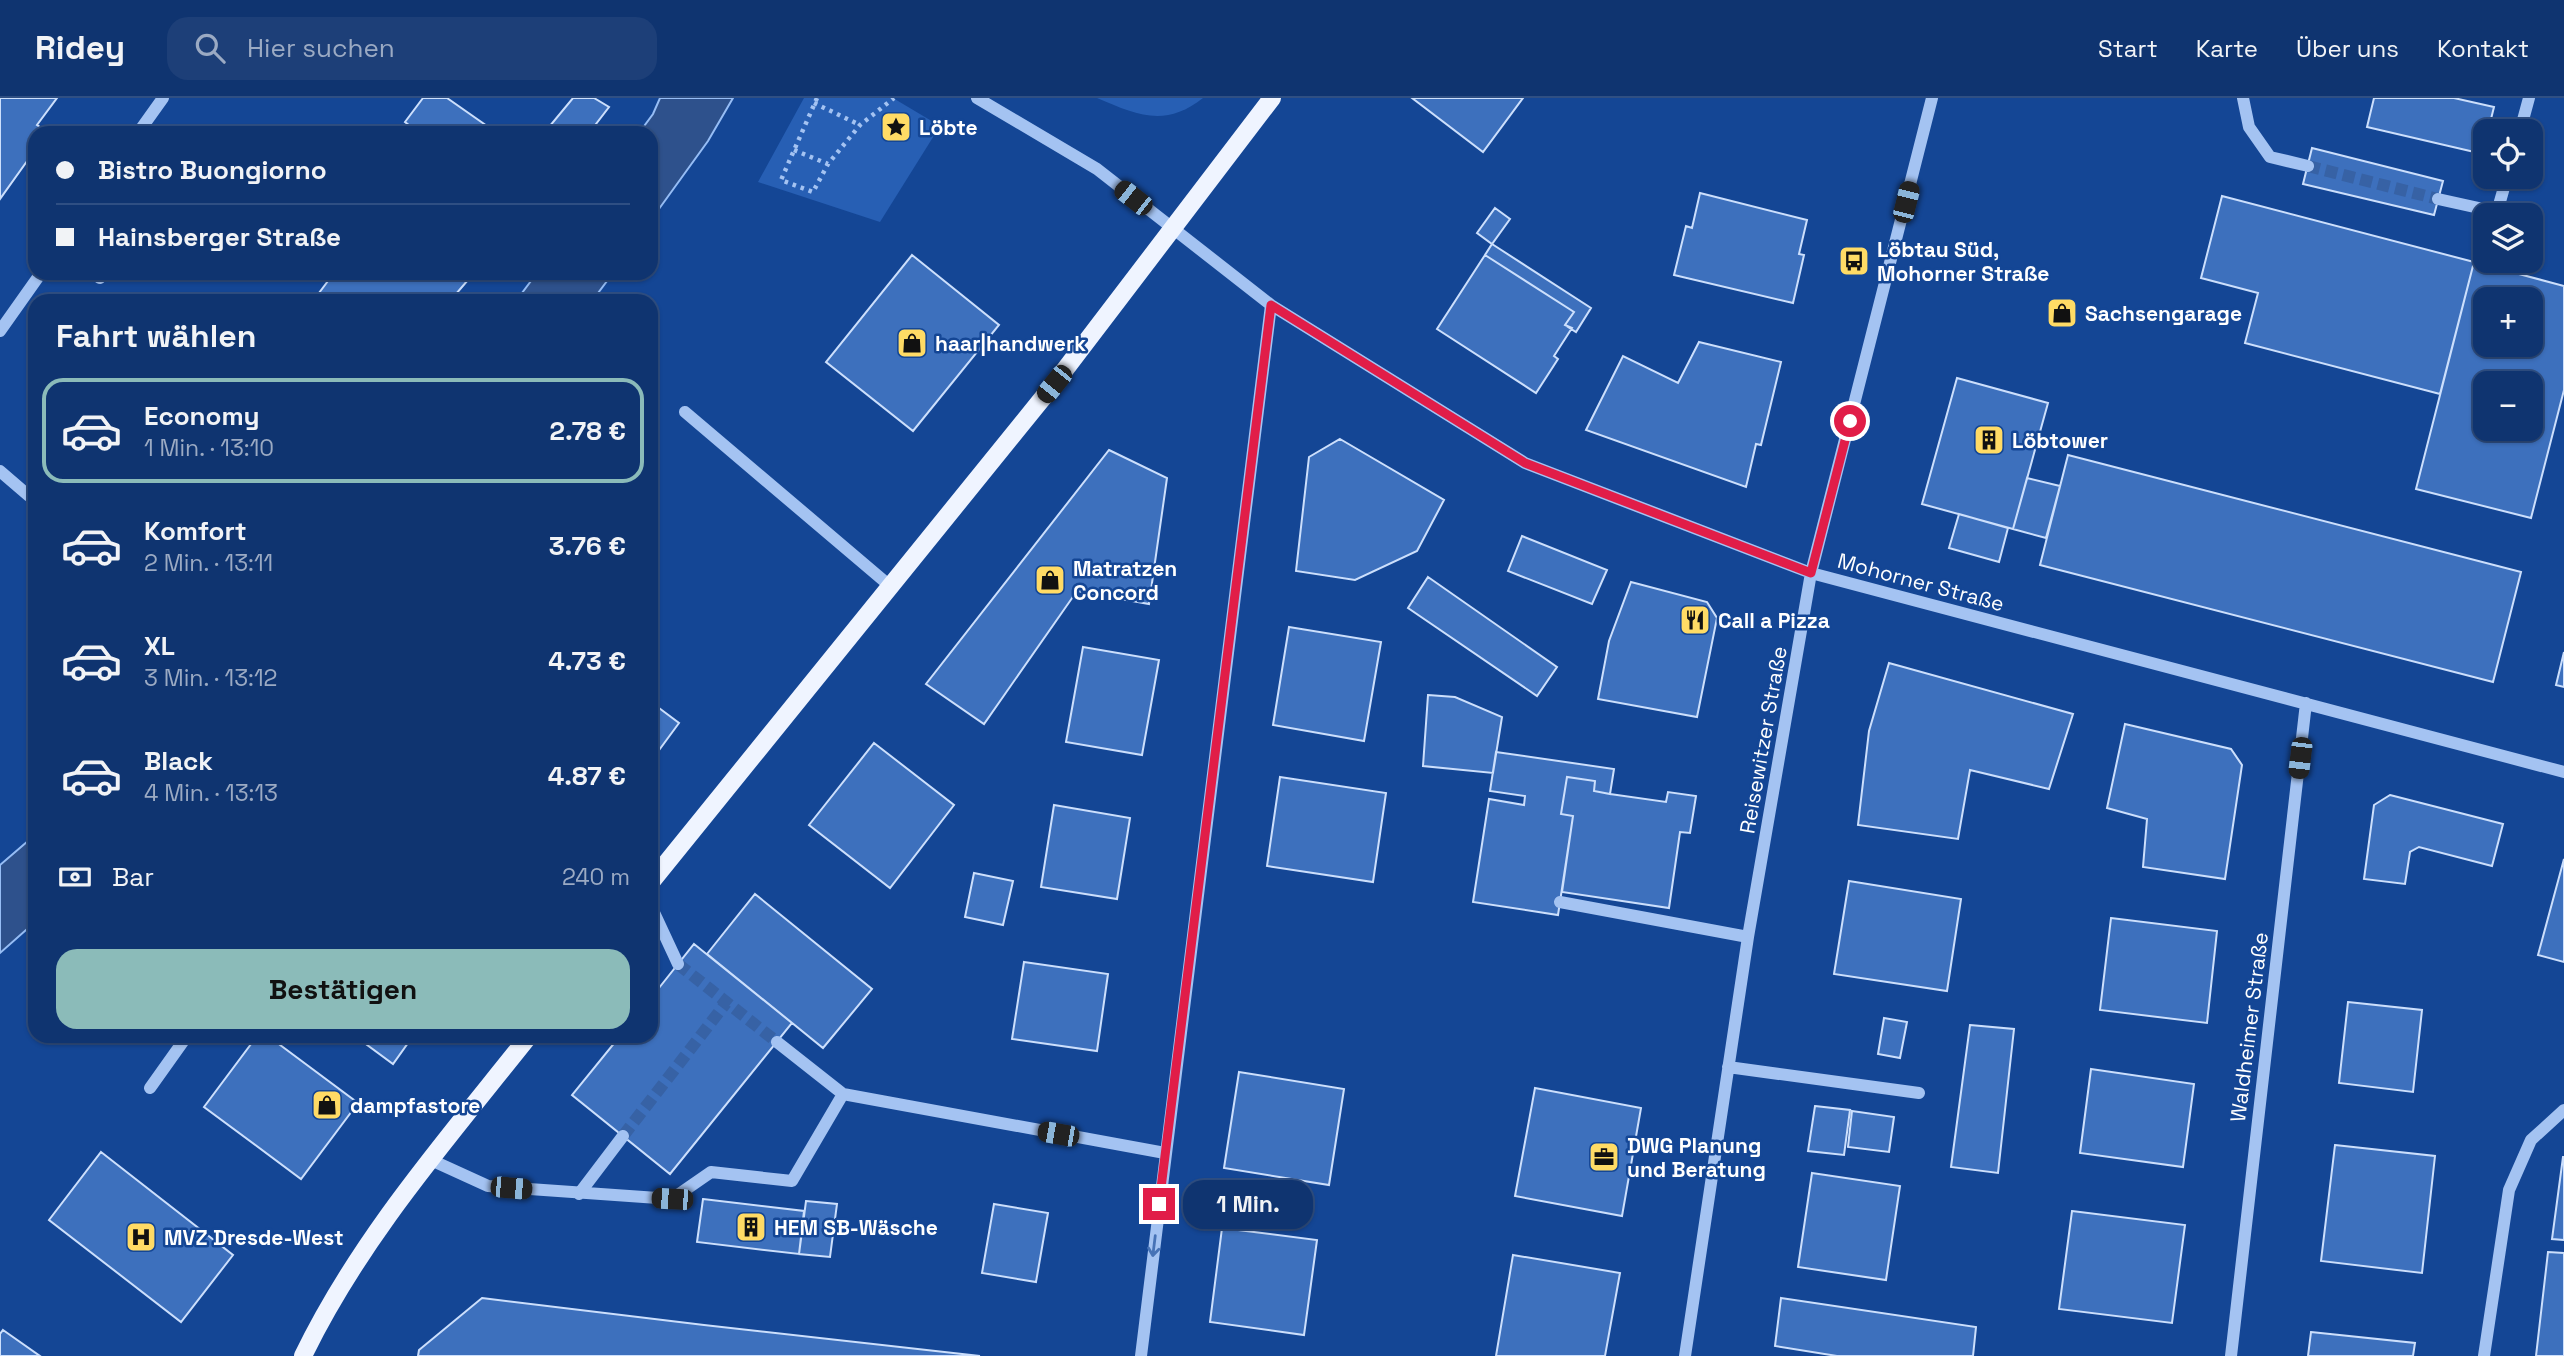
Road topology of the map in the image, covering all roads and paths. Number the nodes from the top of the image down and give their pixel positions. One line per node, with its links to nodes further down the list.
1 (163, 98): 11 (street)
2 (894, 98): 10 (path)
3 (977, 98): 17 (street, Mohorner Straße)
4 (1272, 98): 17 (main road)
5 (1932, 98): 24 (street, Reisewitzer Straße)
6 (2243, 98): 14 (street)
7 (2529, 98): 9 (street)
8 (816, 101): 10 (path); 12 (path)
9 (2523, 119)
10 (860, 125): 13 (path)
11 (143, 126)
12 (794, 150): 13 (path); 13 (path)
13 (828, 164)
14 (2308, 166)
15 (2504, 189): 16 (street)
16 (2438, 199)
17 (1173, 229): 19 (street, Mohorner Straße); 25 (main road)
18 (36, 280): 20 (street)
19 (1271, 305): 24 (street, Mohorner Straße); 42 (street)
20 (0, 331)
21 (685, 412): 25 (street)
22 (0, 471): 23 (street)
23 (28, 495)
24 (1811, 573): 26 (street, Mohorner Straße); 31 (street, Reisewitzer Straße)
25 (890, 586): 28 (main road)
26 (2306, 703): 27 (street, Mohorner Straße); 48 (street, Waldheimer Straße)
27 (2564, 772)
28 (658, 874)
29 (1560, 902): 31 (street)
30 (658, 921): 32 (street)
31 (1748, 937): 36 (street, Reisewitzer Straße)
32 (678, 964)
33 (777, 1042): 39 (street)
34 (182, 1043): 37 (street)
35 (523, 1043): 43 (main road)
36 (1728, 1067): 38 (street); 47 (street, Reisewitzer Straße)
37 (150, 1088)
38 (1919, 1093)
39 (843, 1094): 42 (street); 44 (street)
40 (2564, 1110): 49 (street)
41 (623, 1136): 44 (street)
42 (1166, 1153): 46 (street, one-way to 46)
43 (431, 1160): 44 (street); 45 (main road)
44 (579, 1194)
45 (303, 1356)
46 (1141, 1356)
47 (1685, 1356)
48 (2231, 1356)
49 (2484, 1356)

